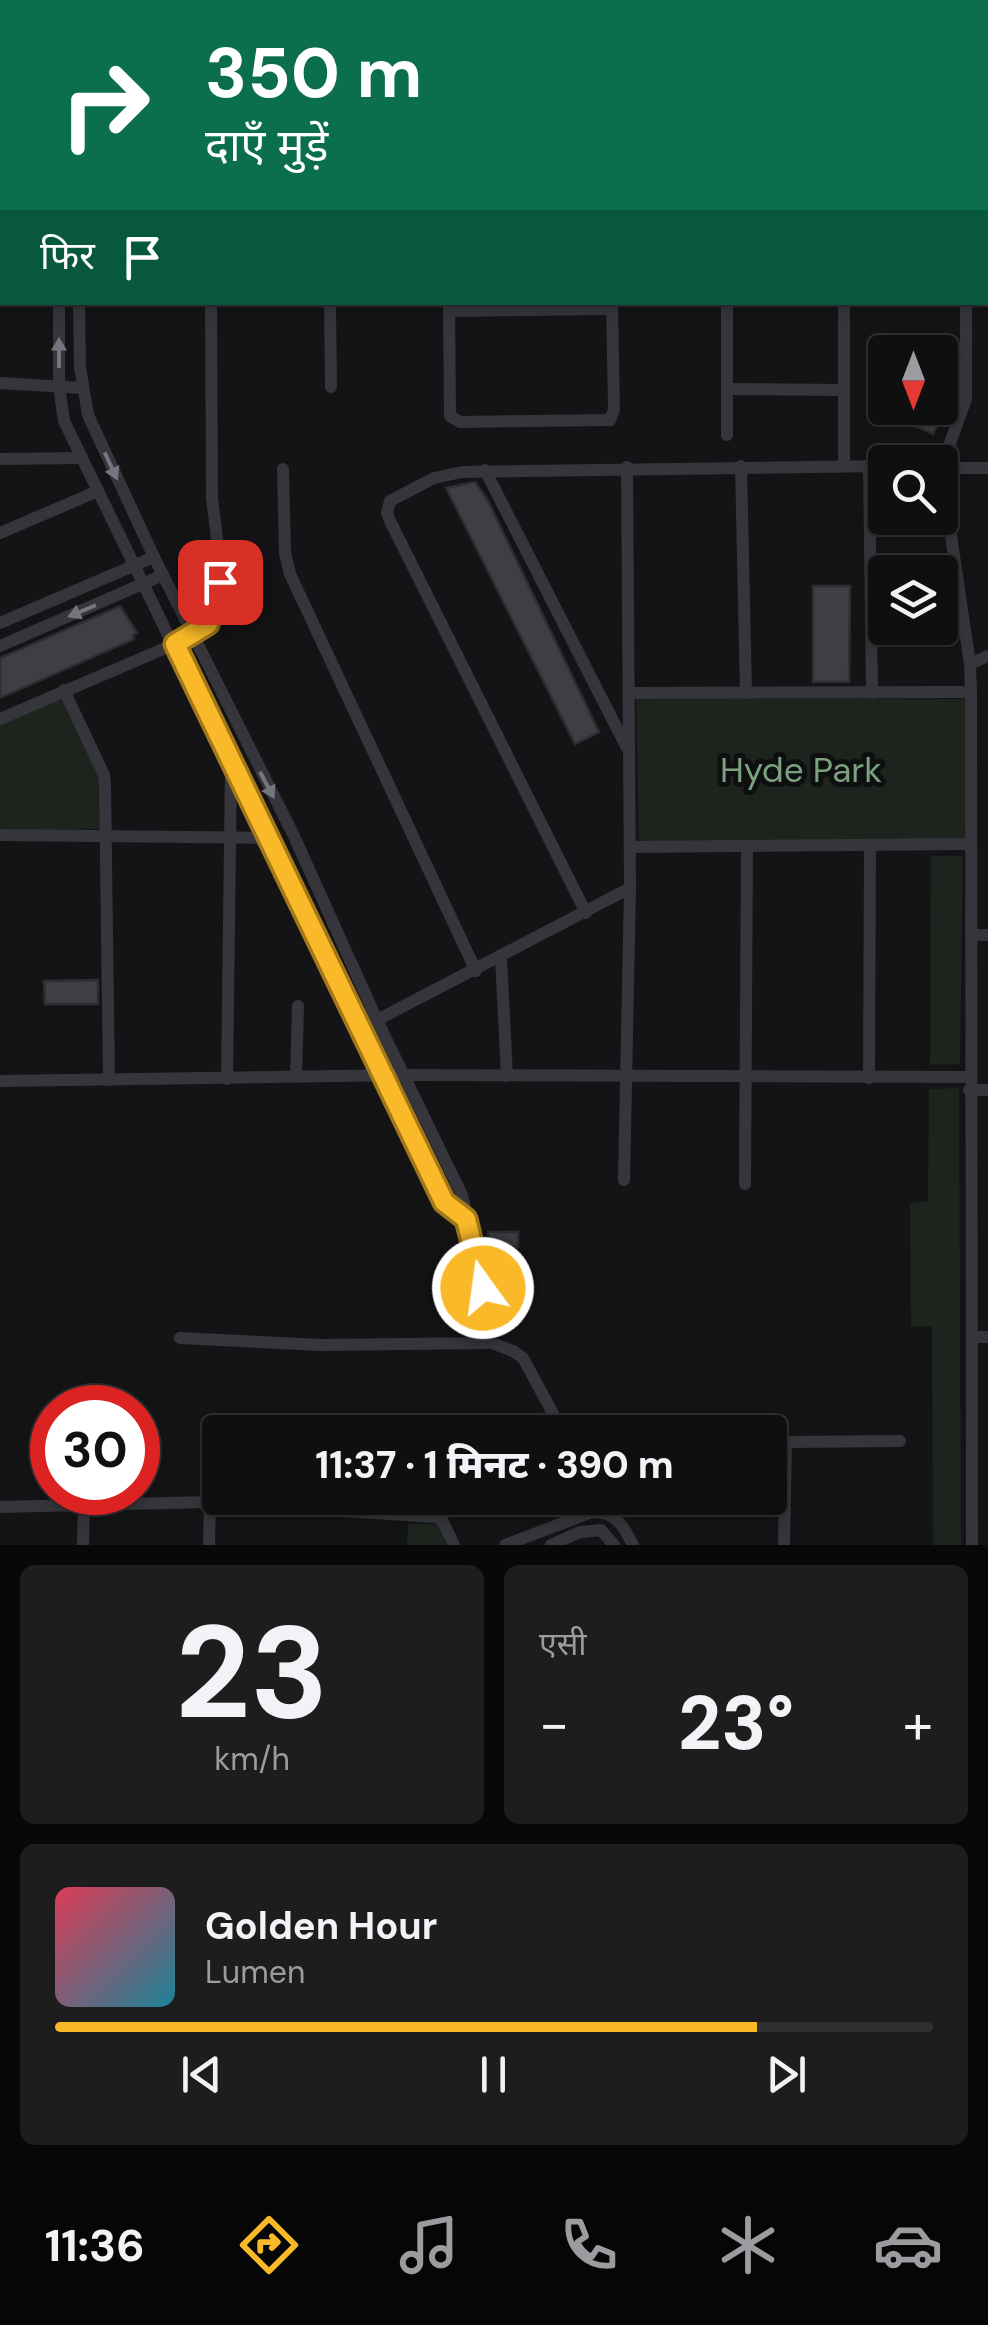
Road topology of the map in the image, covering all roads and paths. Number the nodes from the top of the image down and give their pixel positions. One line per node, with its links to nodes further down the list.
1 (59, 305): 11 (street, one-way to 1)
2 (79, 305): 13 (street)
3 (211, 305): 37 (street)
4 (330, 305): 12 (street)
5 (726, 305): 14 (street)
6 (844, 305): 15 (street)
7 (966, 305): 17 (street)
8 (612, 306): 9 (street); 9 (street)
9 (449, 307)
10 (0, 384): 11 (street)
11 (58, 386): 13 (street); 18 (street)
12 (331, 387)
13 (82, 388): 32 (street, one-way to 32)
14 (727, 389): 15 (street); 16 (street)
15 (844, 390): 20 (street)
16 (727, 435)
17 (949, 445)
18 (82, 458): 19 (street); 28 (street)
19 (0, 459)
20 (844, 465): 21 (street); 22 (street)
21 (868, 465)
22 (742, 466): 23 (street); 45 (street)
23 (627, 467): 27 (street); 43 (street)
24 (958, 468): 25 (street)
25 (988, 468)
26 (283, 469): 63 (street)
27 (485, 470): 48 (street); 59 (street)
28 (98, 491): 29 (street); 33 (street)
29 (0, 534)
30 (870, 535): 46 (street)
31 (950, 535): 41 (street)
32 (154, 558): 33 (street); 34 (street)
33 (134, 566): 35 (street); 36 (street)
34 (163, 574): 35 (street); 37 (street)
35 (144, 584): 38 (street); 39 (street, one-way to 39)
36 (0, 623)
37 (194, 634): 38 (street); 65 (street, one-way to 65)
38 (175, 644): 42 (street); 49 (street)
39 (0, 646)
40 (988, 656): 41 (street)
41 (970, 664): 44 (street)
42 (64, 690): 47 (street); 51 (street)
43 (629, 692): 45 (street); 48 (street)
44 (971, 692): 46 (street); 54 (street)
45 (746, 693): 46 (street)
46 (872, 693)
47 (0, 719)
48 (629, 752): 57 (street)
49 (231, 764): 52 (street); 53 (street)
50 (0, 835): 51 (street)
51 (105, 835): 52 (street); 74 (street)
52 (229, 838): 53 (street); 73 (street)
53 (268, 838): 67 (street)
54 (971, 844): 56 (street); 60 (street)
55 (747, 846): 56 (street); 57 (street); 71 (street)
56 (870, 846): 72 (street)
57 (630, 847): 58 (street)
58 (630, 888): 59 (street); 70 (street)
59 (586, 912): 62 (street)
60 (971, 935): 61 (street); 76 (street)
61 (988, 936)
62 (501, 958): 63 (street); 68 (street)
63 (476, 971): 65 (street)
64 (298, 1006): 69 (street)
65 (377, 1020): 66 (street)
66 (404, 1074): 67 (street); 68 (street); 80 (street)
67 (382, 1075): 69 (street); 80 (street)
68 (507, 1076): 70 (street)
69 (296, 1077): 73 (street)
70 (625, 1077): 71 (street); 78 (street)
71 (744, 1078): 72 (street); 79 (street)
72 (870, 1078): 76 (street)
73 (226, 1079): 74 (street)
74 (109, 1080): 75 (street)
75 (0, 1081)
76 (970, 1084): 77 (street); 81 (street)
77 (988, 1090)
78 (624, 1180)
79 (745, 1184)
80 (466, 1219): 84 (street)
81 (972, 1336): 82 (street); 108 (street)
82 (988, 1337)
83 (180, 1338): 84 (street)
84 (486, 1343): 85 (street)
85 (554, 1415)
86 (900, 1441): 87 (street)
87 (787, 1442)
88 (202, 1502): 89 (street)
89 (160, 1503)
90 (0, 1506): 91 (street)
91 (30, 1506)
92 (84, 1515): 100 (street)
93 (210, 1515): 101 (street)
94 (405, 1515): 102 (street)
95 (578, 1515): 103 (street)
96 (604, 1515): 99 (street)
97 (610, 1515): 106 (street)
98 (785, 1515): 107 (street)
99 (601, 1530): 104 (street); 105 (street)
100 (84, 1545)
101 (210, 1545)
102 (454, 1545)
103 (505, 1545)
104 (551, 1545)
105 (614, 1545)
106 (633, 1545)
107 (784, 1545)
108 (972, 1545)

